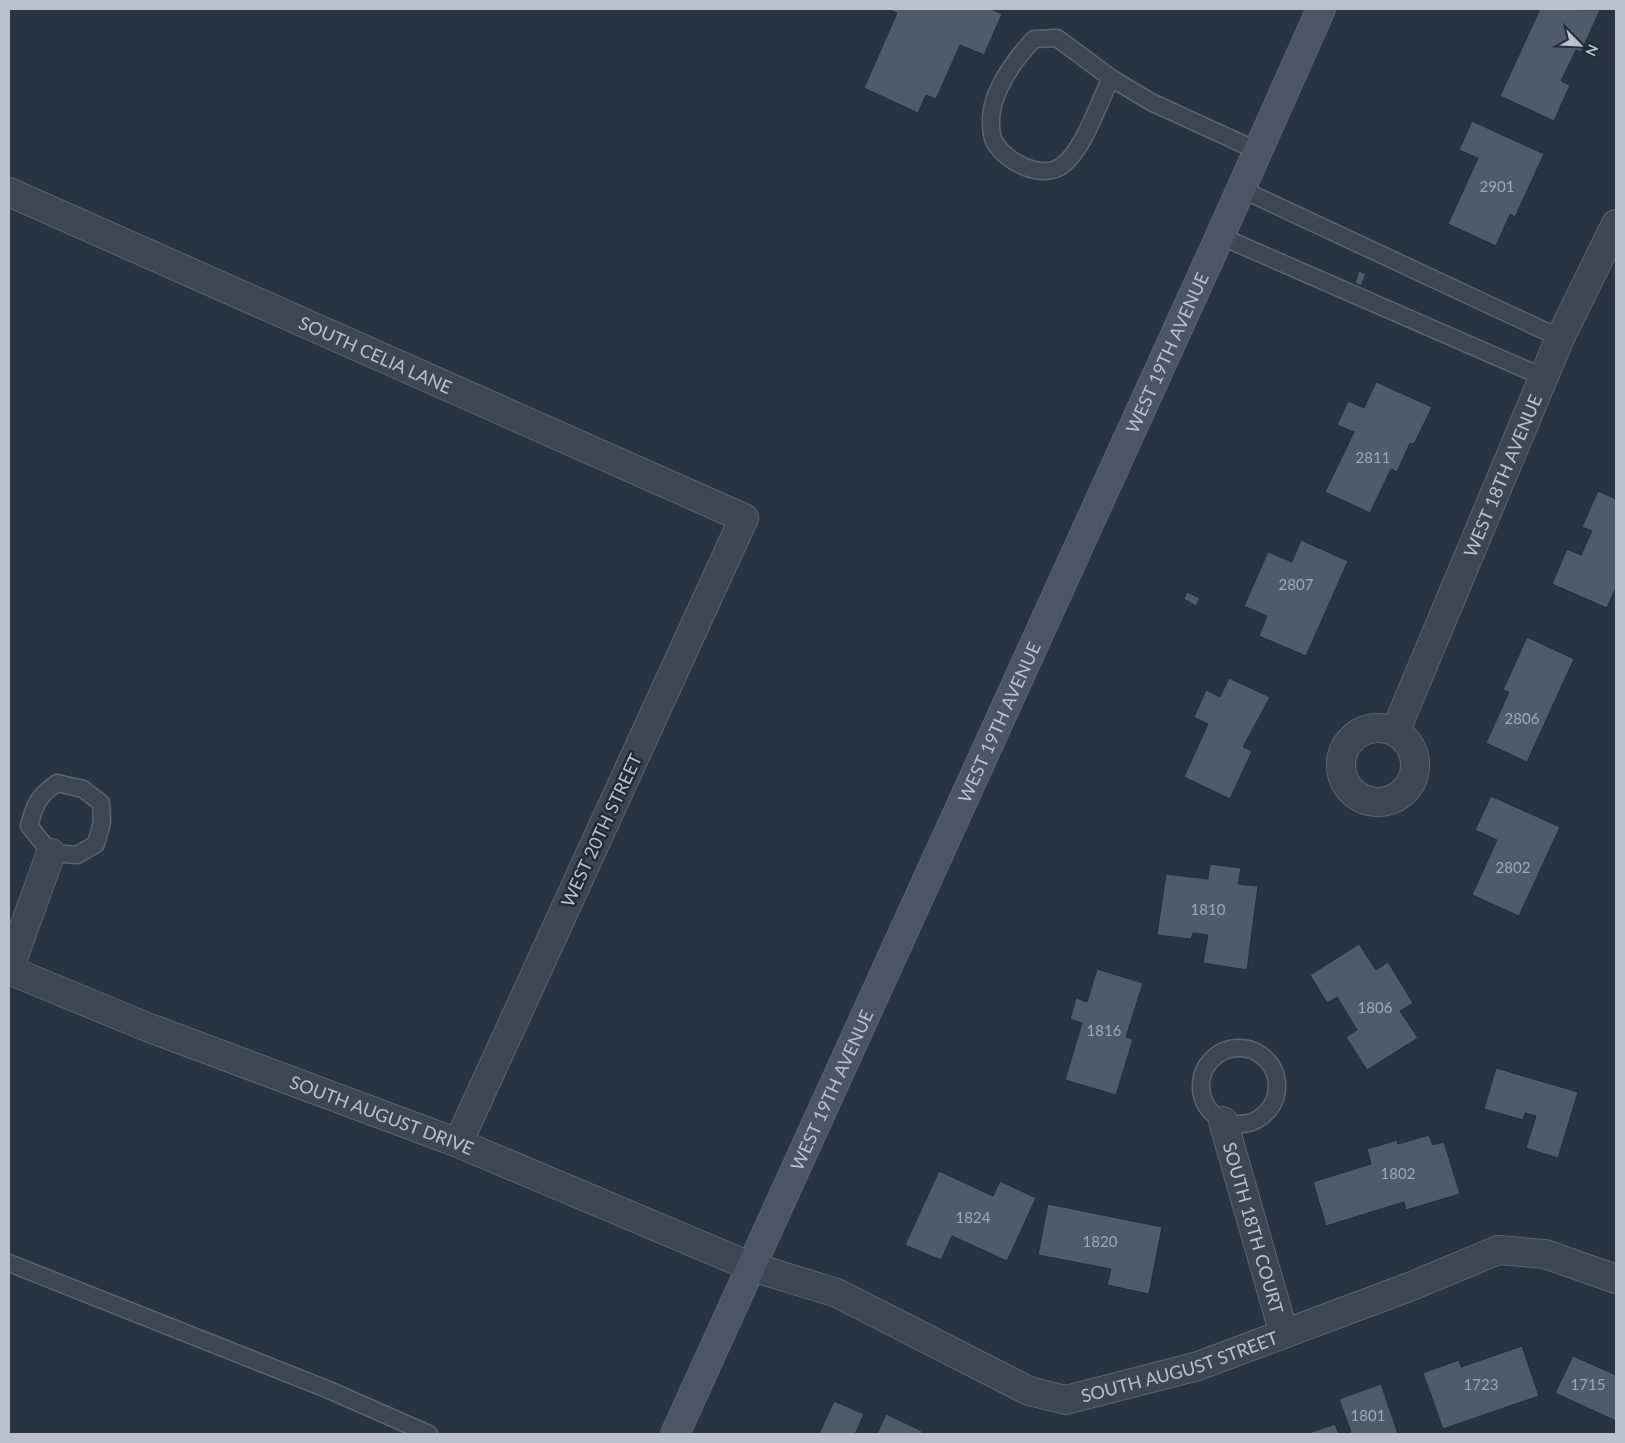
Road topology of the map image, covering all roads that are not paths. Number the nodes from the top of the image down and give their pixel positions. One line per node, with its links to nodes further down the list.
1 (1321, 9): 3 (street, WEST 19TH AVENUE)
2 (1111, 78): 2 (lane); 3 (lane)
3 (1258, 151): 4 (street, WEST 19TH AVENUE)
4 (1241, 189): 7 (street, WEST 19TH AVENUE); 8 (lane)
5 (9, 192): 10 (street, SOUTH CELIA LANE)
6 (1616, 224): 8 (street, WEST 18TH AVENUE)
7 (1220, 236): 9 (lane); 17 (street, WEST 19TH AVENUE)
8 (1560, 338): 9 (street, WEST 18TH AVENUE)
9 (1543, 377): 11 (street, WEST 18TH AVENUE)
10 (744, 518): 15 (street, WEST 20TH STREET)
11 (1395, 732)
12 (51, 853): 12 (lane); 13 (street)
13 (9, 970): 15 (street, SOUTH AUGUST DRIVE)
14 (1222, 1121): 14 (lane); 19 (street, SOUTH 18TH COURT)
15 (458, 1143): 17 (street, SOUTH AUGUST DRIVE)
16 (9, 1263): 20 (lane)
17 (752, 1267): 19 (street, SOUTH AUGUST STREET); 22 (street, WEST 19TH AVENUE)
18 (1616, 1278): 19 (street, SOUTH AUGUST STREET)
19 (1284, 1334)
20 (402, 1429): 21 (lane)
21 (429, 1434)
22 (675, 1434)

